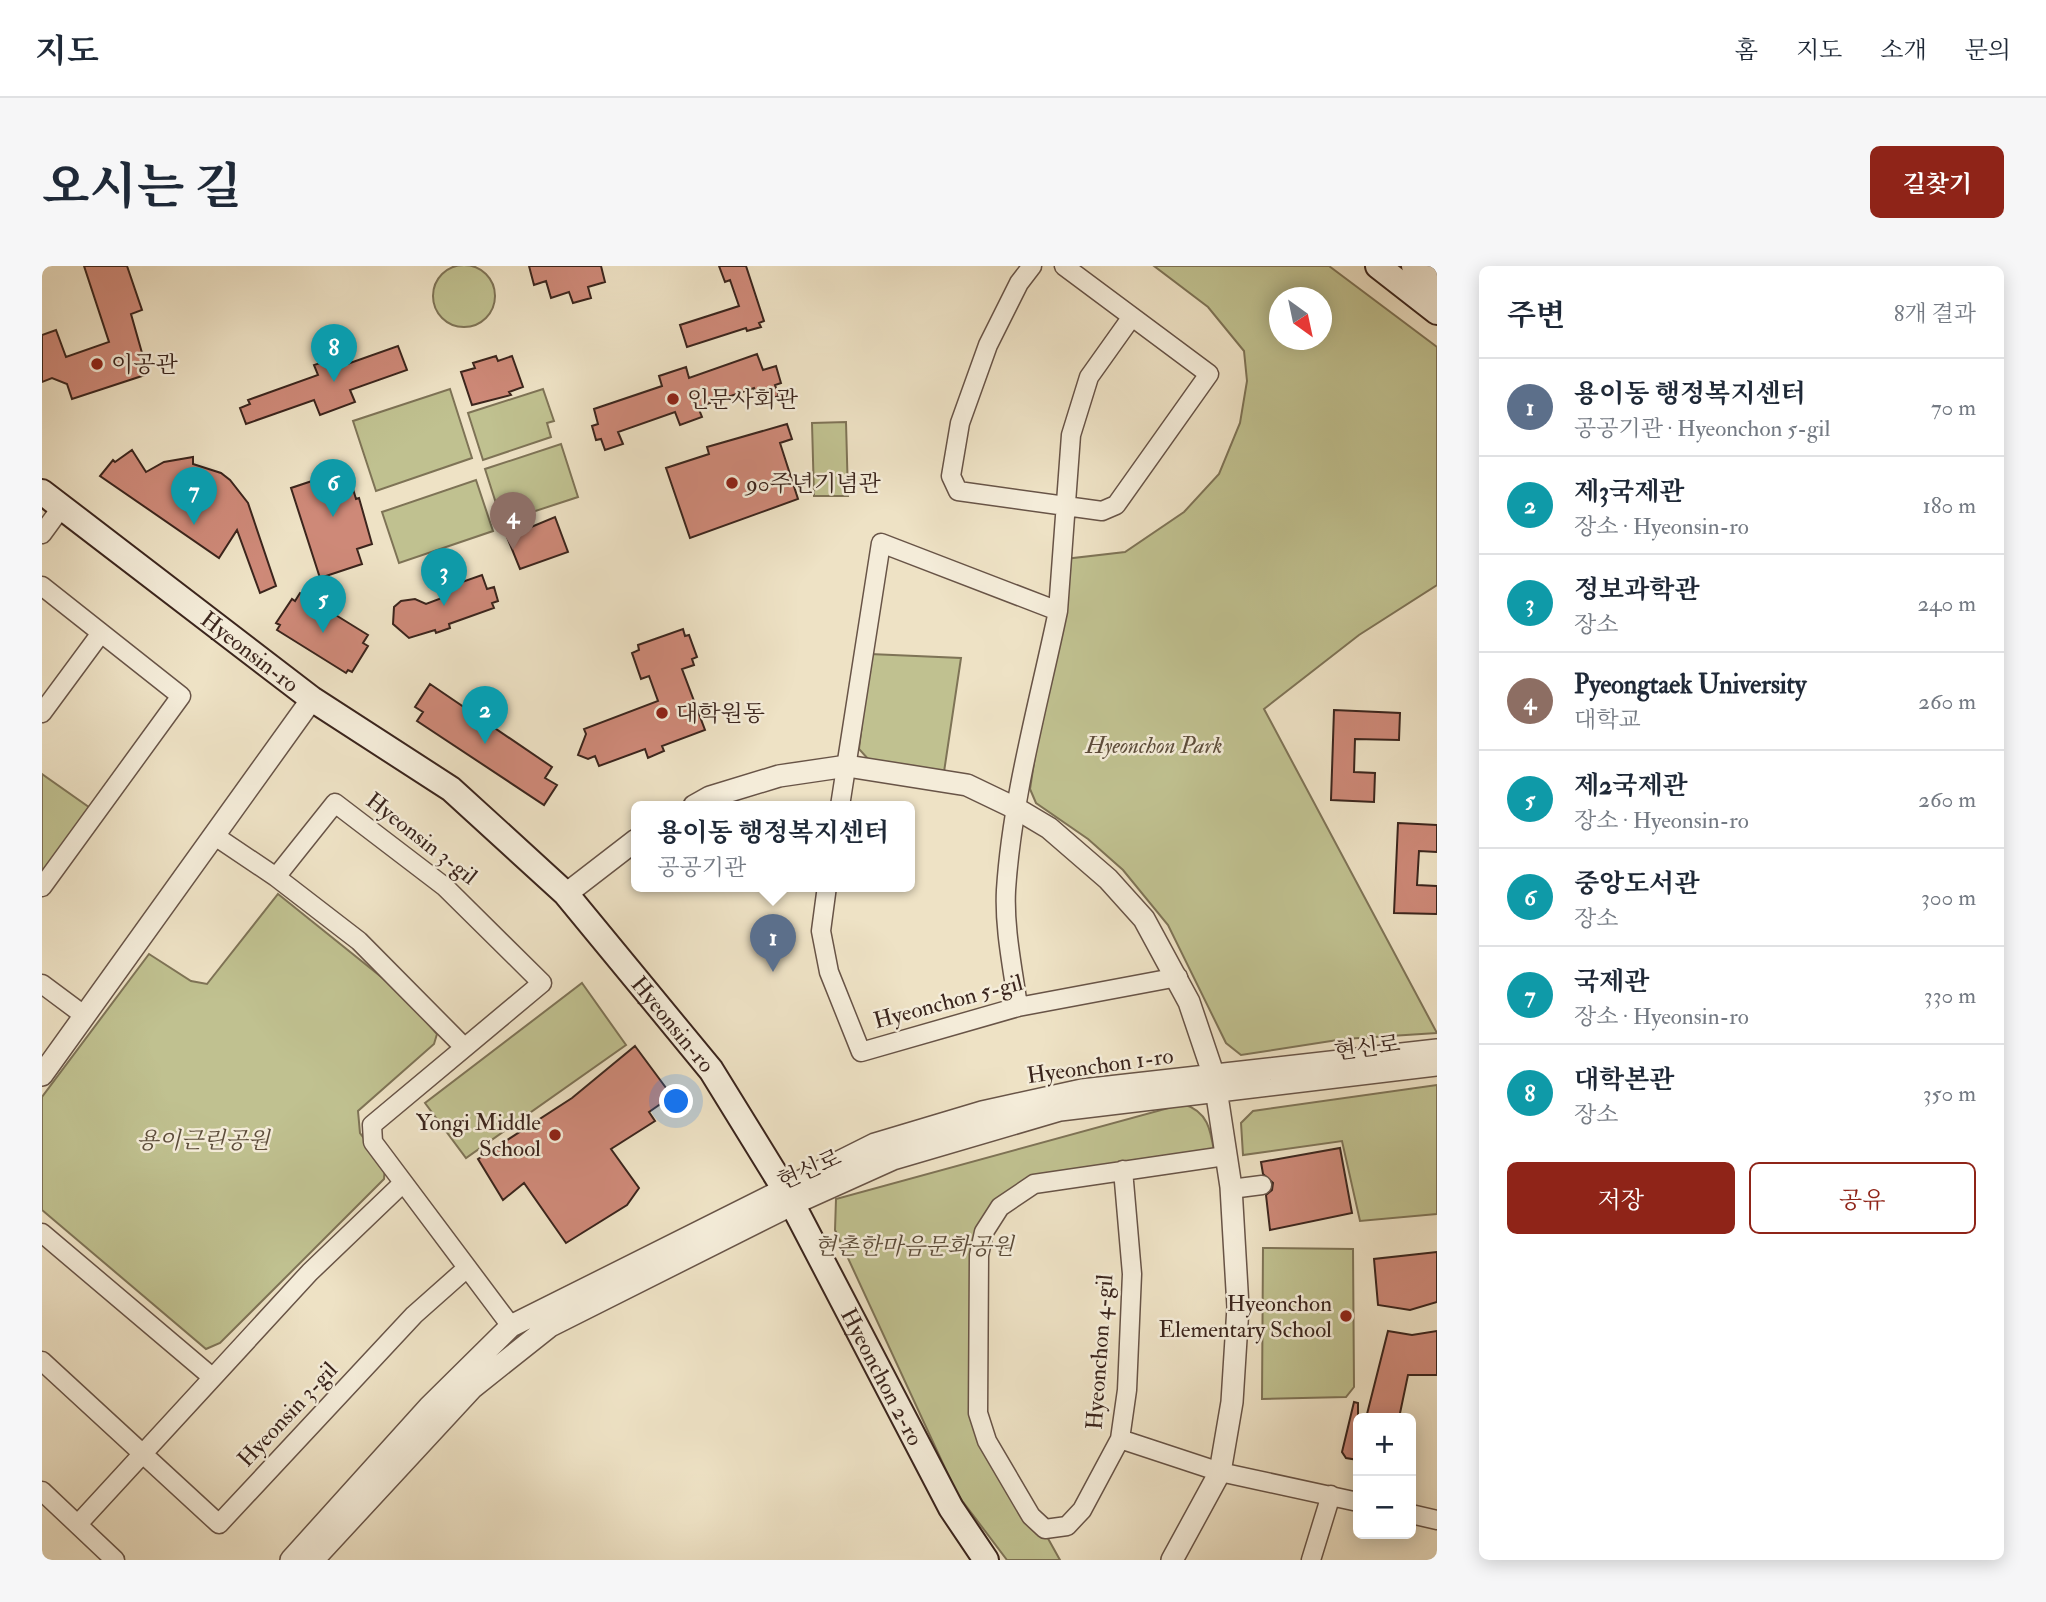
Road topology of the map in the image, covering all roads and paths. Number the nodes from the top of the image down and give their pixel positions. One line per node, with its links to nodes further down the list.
1 (1032, 266): 8 (street)
2 (1064, 266): 6 (street)
3 (1378, 266): 5 (main road)
4 (1414, 266): 5 (main road)
5 (1435, 305)
6 (1131, 318): 8 (street); 8 (street)
7 (42, 492): 9 (main road, Hyeonsin-ro)
8 (1063, 507): 12 (street)
9 (61, 508): 10 (street); 14 (main road, Hyeonsin-ro)
10 (42, 534)
11 (42, 586): 13 (street)
12 (1058, 611): 16 (street); 19 (street)
13 (101, 633): 15 (street); 23 (street)
14 (312, 699): 20 (street); 25 (main road, Hyeonsin-ro)
15 (42, 713)
16 (847, 766): 17 (street); 18 (street); 19 (street)
17 (703, 801)
18 (841, 801)
19 (1017, 809): 26 (street); 28 (street)
20 (215, 836): 22 (street); 29 (street)
21 (631, 845): 25 (street)
22 (276, 877): 30 (street); 30 (street, Hyeonsin 3-gil)
23 (42, 887)
24 (826, 892): 28 (street, Hyeonchon 5-gil)
25 (566, 894): 40 (main road, Hyeonsin-ro)
26 (1178, 977): 28 (street, Hyeonchon 5-gil); 34 (street)
27 (42, 984): 29 (street)
28 (1018, 1007)
29 (85, 1016): 33 (street)
30 (463, 1046): 37 (street)
31 (1437, 1050): 34 (street, Hyeonchon 1-ro)
32 (1437, 1065): 34 (street, 현신로)
33 (42, 1074)
34 (1215, 1084): 35 (street); 40 (street, Hyeonchon 1-ro)
35 (1225, 1156): 36 (street, Hyeonchon 4-gil); 39 (street)
36 (1123, 1170): 46 (street, Hyeonchon 4-gil); 46 (street, Hyeonchon 4-gil)
37 (403, 1183): 42 (street); 45 (street)
38 (1262, 1185): 39 (street)
39 (1231, 1189): 48 (street)
40 (789, 1197): 43 (street); 57 (street, 현신로); 58 (main road, Hyeonchon 2-ro)
41 (46, 1244): 45 (street)
42 (467, 1268): 43 (street); 47 (street, Hyeonsin 3-gil)
43 (511, 1326): 56 (street)
44 (42, 1361): 47 (street, Hyeonsin 3-gil)
45 (212, 1377): 47 (street)
46 (1120, 1439): 48 (street)
47 (144, 1454): 54 (street)
48 (1220, 1472): 50 (street); 59 (street)
49 (42, 1492): 54 (street)
50 (1331, 1495): 51 (street); 60 (street)
51 (1353, 1501)
52 (1416, 1515): 53 (street)
53 (1437, 1520)
54 (78, 1524): 55 (street)
55 (115, 1560)
56 (291, 1560)
57 (313, 1560)
58 (986, 1560)
59 (1172, 1560)
60 (1311, 1560)

